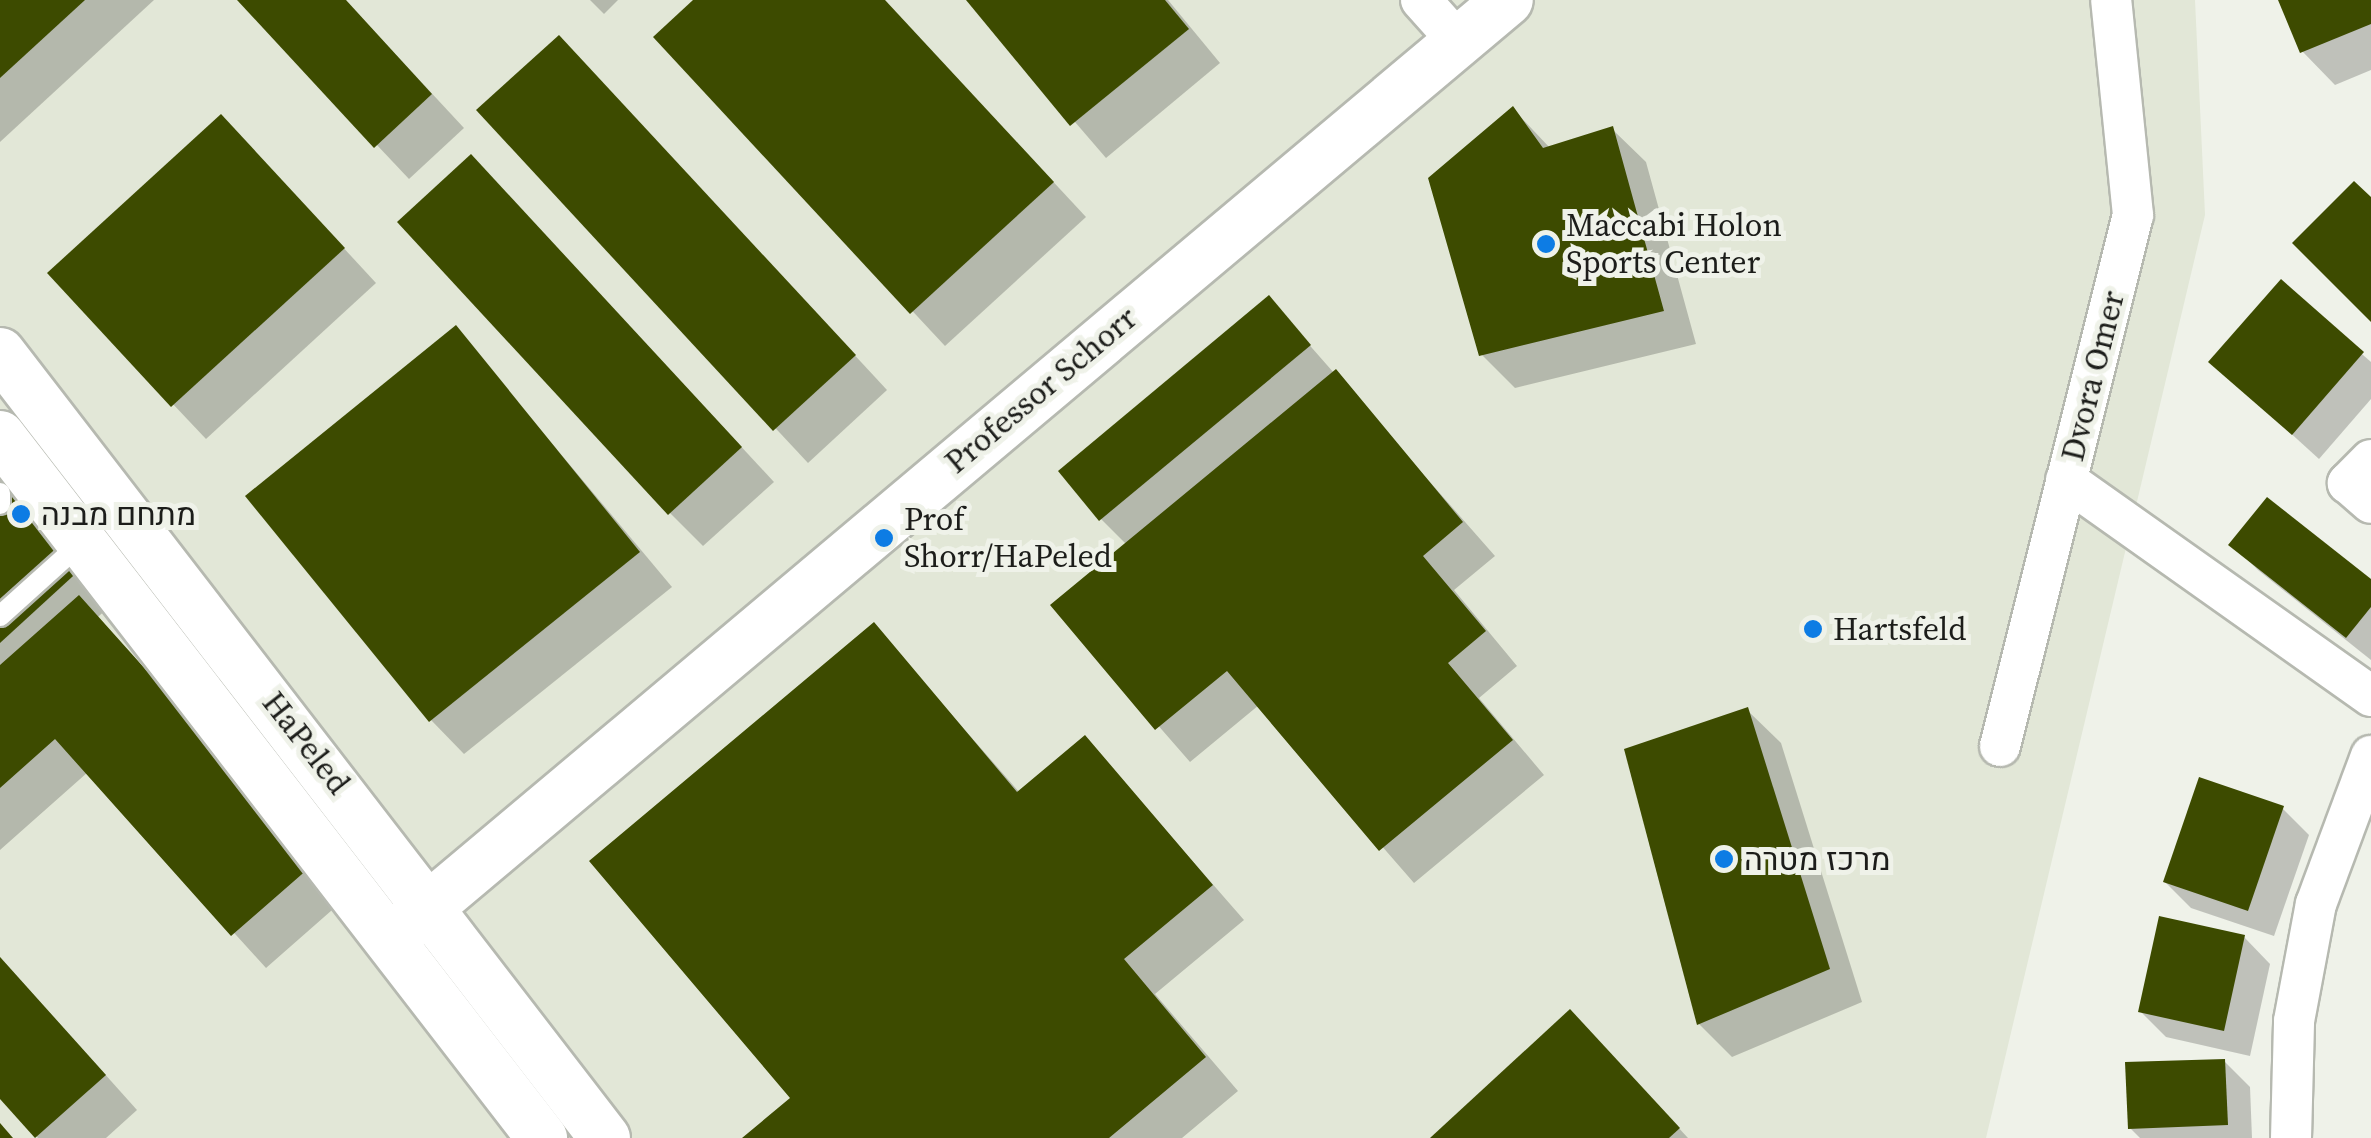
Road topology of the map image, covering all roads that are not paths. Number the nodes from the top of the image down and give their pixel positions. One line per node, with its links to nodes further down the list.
1 (1421, 0): 4 (street)
2 (1508, 0): 4 (street, Professor Schorr)
3 (2111, 0): 8 (street, Dvora Omer)
4 (1455, 38): 17 (street, Professor Schorr)
5 (0, 353): 17 (street, HaPeled)
6 (0, 436): 12 (street, HaPeled)
7 (2371, 460): 10 (street)
8 (2066, 480): 14 (street); 15 (street, Dvora Omer)
9 (0, 494): 11 (lane)
10 (2371, 503)
11 (0, 504)
12 (83, 542): 13 (lane); 18 (street, HaPeled)
13 (0, 616)
14 (2371, 696)
15 (2000, 746)
16 (2371, 756): 21 (street)
17 (434, 906): 18 (street, Professor Schorr); 20 (street, HaPeled)
18 (393, 937): 19 (street, HaPeled)
19 (542, 1138)
20 (605, 1138)
21 (2290, 1138)

